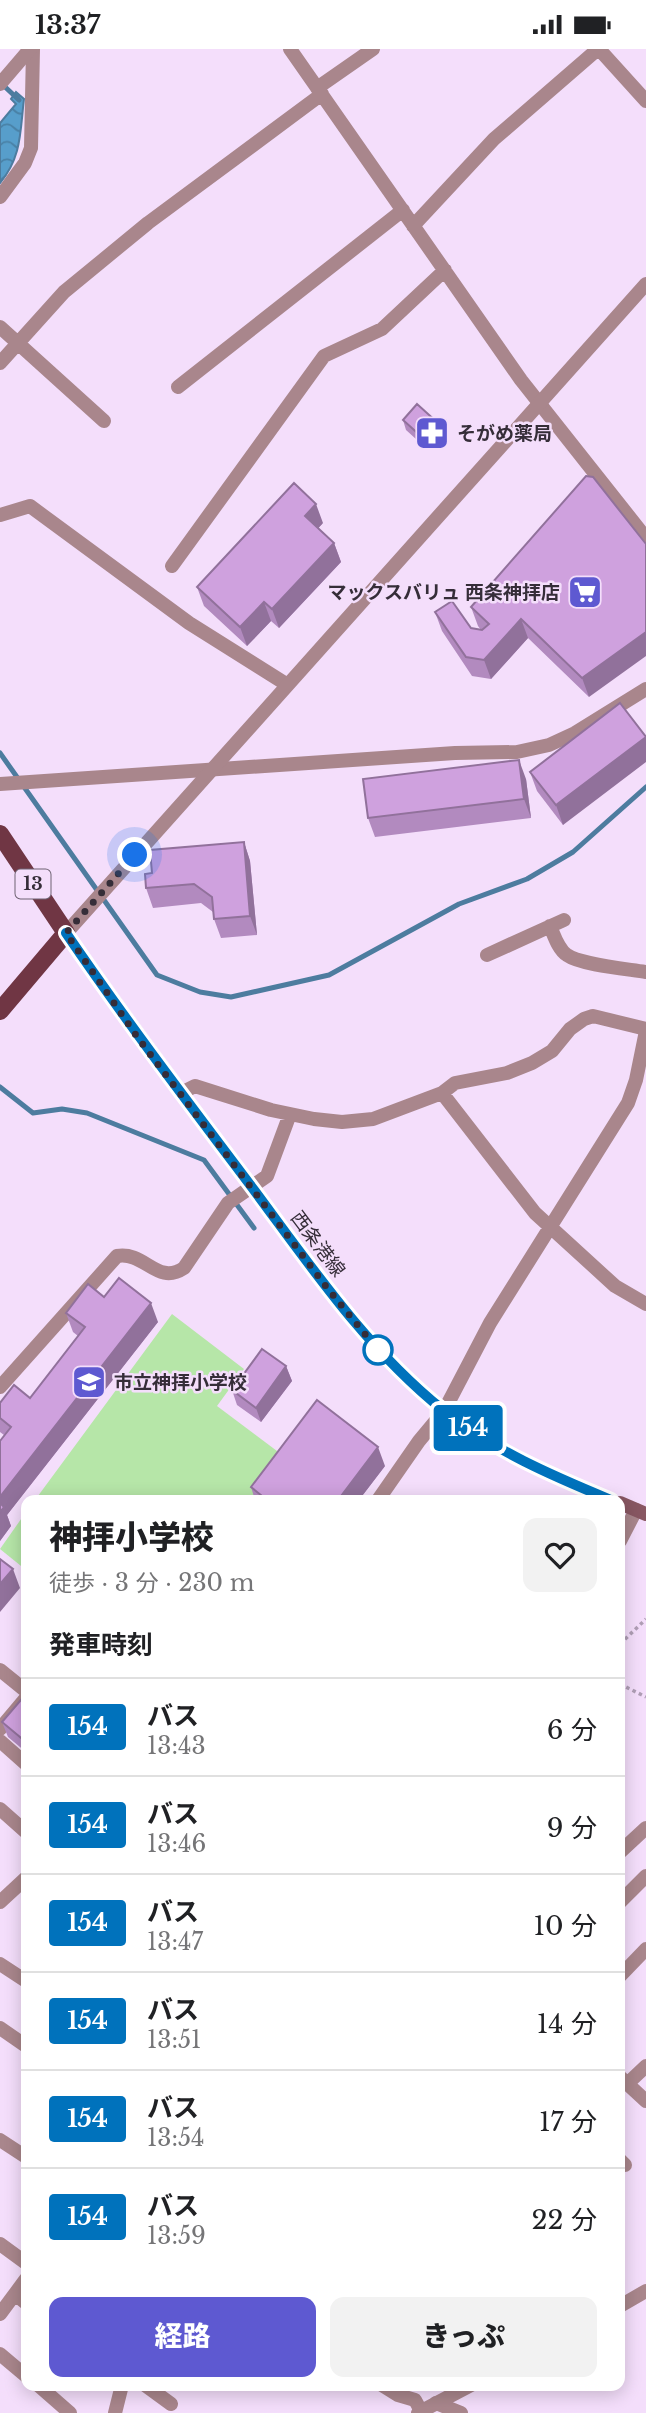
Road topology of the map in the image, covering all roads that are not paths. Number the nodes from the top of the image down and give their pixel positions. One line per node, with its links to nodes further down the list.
1 (32, 49): 5 (street); 8 (street)
2 (290, 49): 6 (street)
3 (373, 49): 6 (street)
4 (598, 49): 7 (street); 10 (street)
5 (0, 84)
6 (319, 91): 9 (street); 14 (street)
7 (646, 101)
8 (0, 197)
9 (403, 211): 10 (street); 16 (street)
10 (413, 226): 11 (street)
11 (445, 270): 17 (street); 21 (street)
12 (646, 284): 17 (street)
13 (0, 327): 14 (street)
14 (17, 342): 15 (street); 18 (street)
15 (0, 363)
16 (178, 387)
17 (539, 403): 20 (street); 22 (street)
18 (104, 421)
19 (0, 515): 22 (street)
20 (646, 538)
21 (172, 566)
22 (286, 684): 24 (street)
23 (646, 689): 24 (street)
24 (212, 768): 25 (street); 29 (street)
25 (0, 784)
26 (0, 834): 29 (main road, 13)
27 (564, 920): 28 (street)
28 (550, 926): 30 (street); 31 (street)
29 (66, 933): 32 (main road); 34 (main road, 西条港線)
30 (487, 955)
31 (646, 972)
32 (0, 1011)
33 (646, 1030): 35 (street); 37 (street)
34 (181, 1093): 38 (street); 39 (main road, 西条港線)
35 (442, 1093): 38 (street); 40 (street)
36 (646, 1093): 37 (street)
37 (631, 1094): 40 (street)
38 (290, 1114): 39 (street)
39 (251, 1187): 42 (street); 43 (main road, 西条港線)
40 (551, 1227): 41 (street); 43 (street)
41 (646, 1304)
42 (0, 1387)
43 (444, 1411): 44 (street); 45 (main road, 西条港線)
44 (381, 1495)
45 (600, 1495)
46 (641, 1512): 47 (street)
47 (625, 1534)
48 (0, 1669): 49 (street)
49 (21, 1687)
50 (21, 1703): 51 (street)
51 (0, 1729)
52 (0, 1741): 53 (street)
53 (21, 1760)
54 (0, 1809): 55 (street)
55 (21, 1828)
56 (646, 1828): 57 (street)
57 (625, 1847)
58 (646, 1876): 60 (street)
59 (21, 1883): 61 (street)
60 (625, 1897)
61 (0, 1902)
62 (646, 1949): 64 (street)
63 (0, 1964): 65 (street)
64 (625, 1971)
65 (21, 1978)
66 (0, 2028): 67 (street)
67 (21, 2043)
68 (646, 2066): 69 (street)
69 (625, 2079)
70 (625, 2082): 71 (street)
71 (646, 2101)
72 (0, 2140): 73 (street)
73 (21, 2154)
74 (0, 2243): 75 (street)
75 (21, 2259)
76 (646, 2291): 78 (street)
77 (21, 2299): 79 (street)
78 (625, 2303)
79 (0, 2314)
80 (0, 2354): 81 (street)
81 (21, 2372)
82 (45, 2391): 90 (street)
83 (120, 2391): 91 (street)
84 (153, 2391): 88 (street)
85 (392, 2391): 89 (street)
86 (459, 2391): 87 (street)
87 (436, 2403): 89 (street); 92 (street)
88 (170, 2404)
89 (418, 2408)
90 (71, 2413)
91 (115, 2413)
92 (461, 2413)

